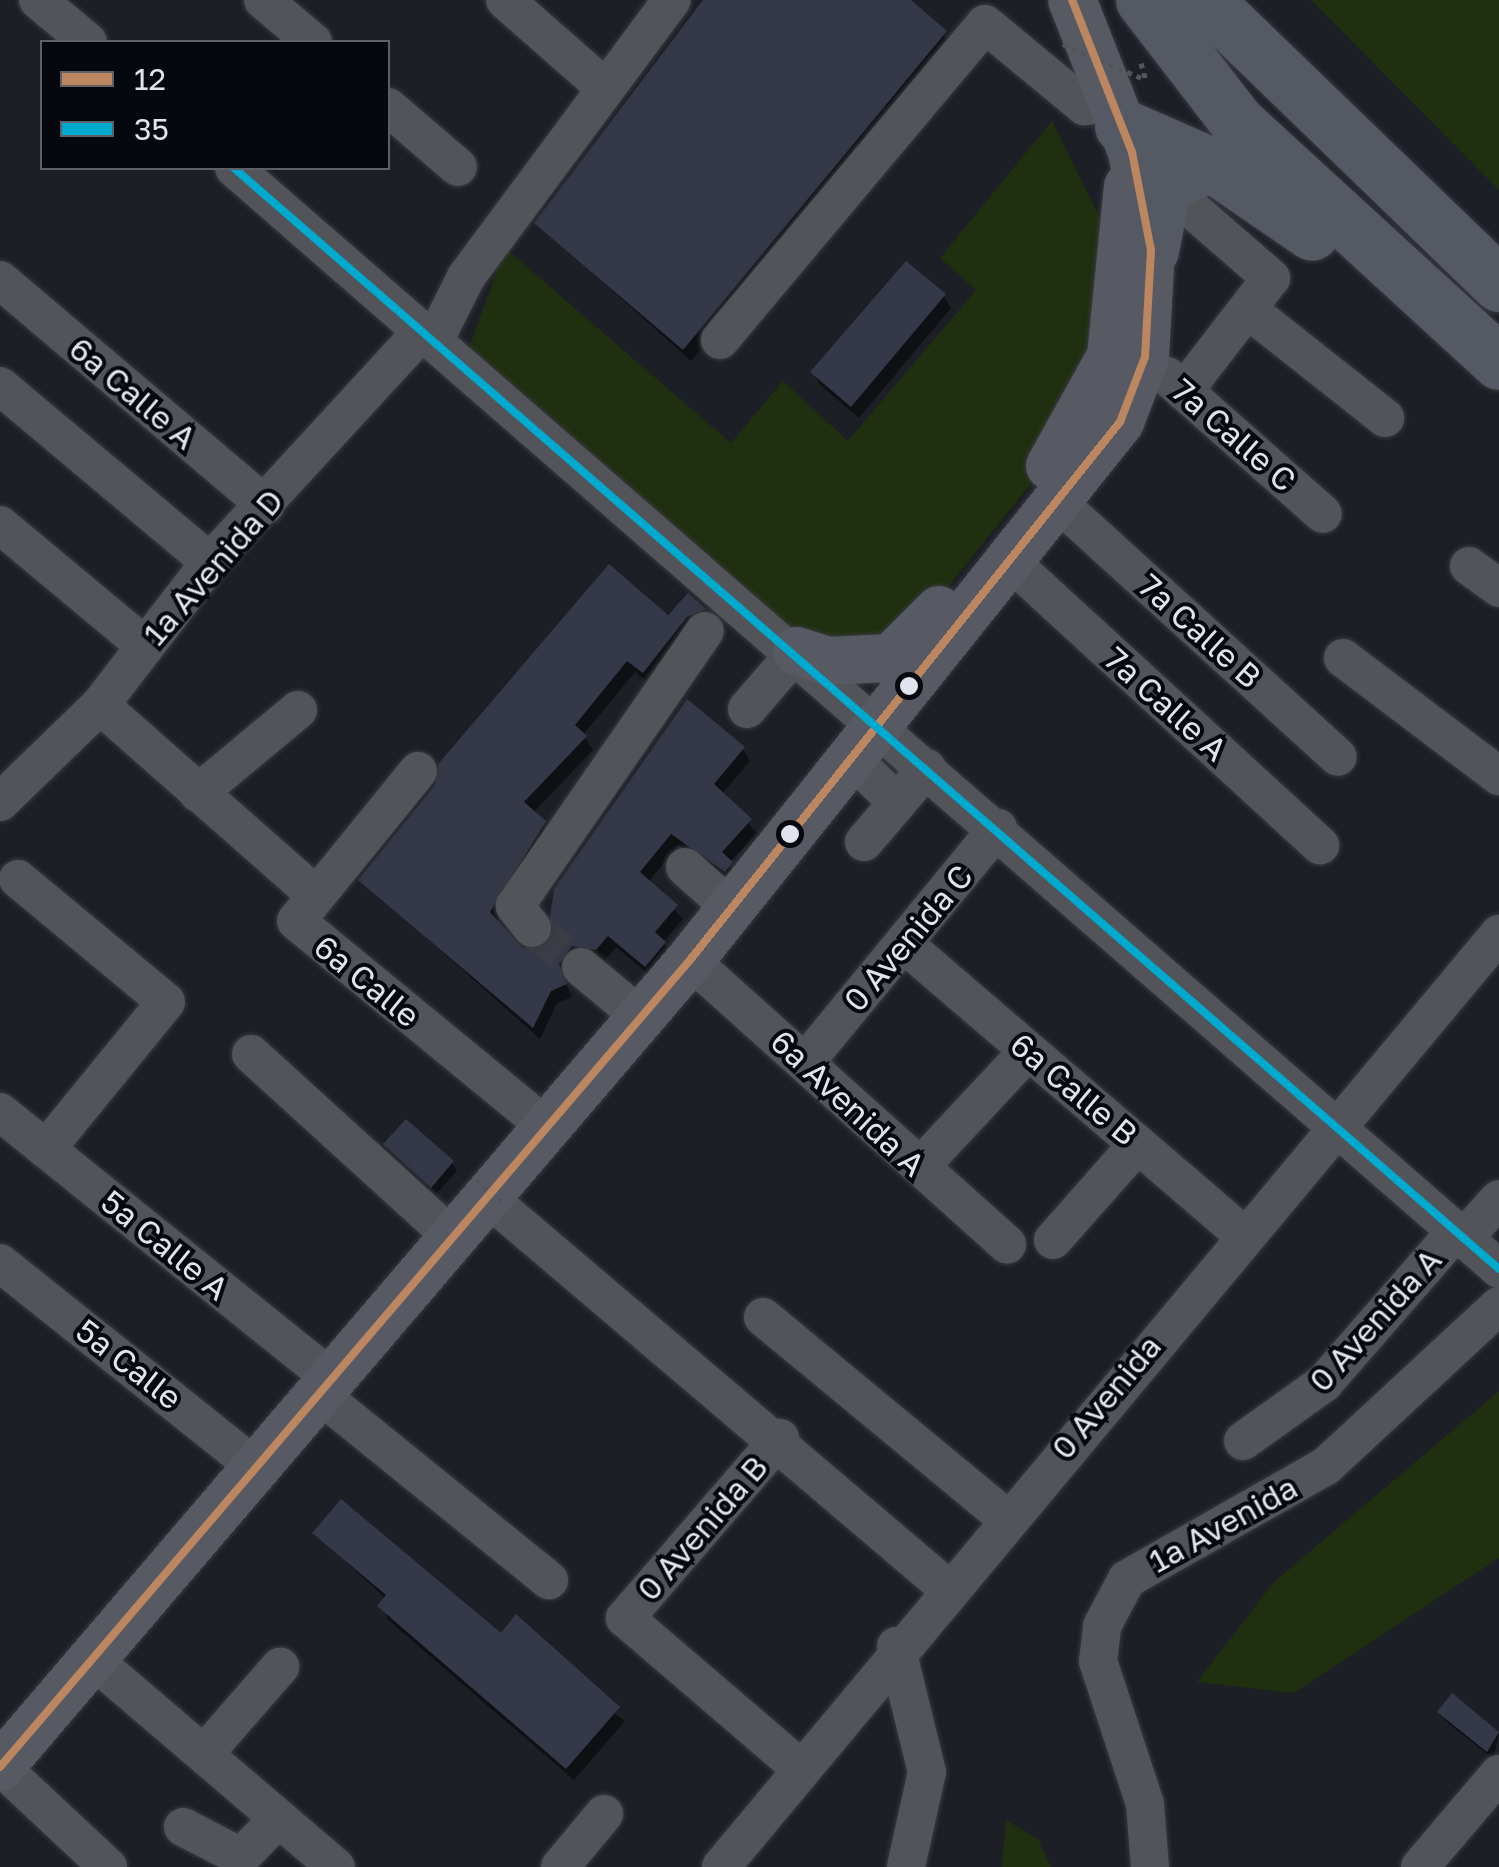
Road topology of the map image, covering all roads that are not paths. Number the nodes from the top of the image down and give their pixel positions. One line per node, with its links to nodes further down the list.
1 (38, 0): 8 (street)
2 (263, 0): 9 (street)
3 (505, 0): 10 (street)
4 (672, 0): 10 (street, 1a Avenida D)
5 (1143, 0): 22 (highway)
6 (1205, 0): 17 (highway)
7 (1071, 20): 12 (main road)
8 (86, 40)
9 (311, 40)
10 (603, 86): 19 (street, 1a Avenida D)
11 (390, 108): 13 (street)
12 (1149, 137): 15 (highway); 18 (street); 20 (street); 23 (highway); 37 (main road)
13 (458, 167)
14 (236, 170): 19 (street)
15 (1151, 250): 21 (main road)
16 (0, 280): 27 (street, 6a Calle A)
17 (1499, 284)
18 (1250, 312): 25 (street); 26 (street)
19 (429, 334): 27 (street, 1a Avenida D); 35 (street)
20 (720, 340)
21 (1145, 357): 25 (street, 7a Calle C); 28 (main road)
22 (1499, 362)
23 (1499, 380)
24 (0, 386): 31 (street)
25 (1184, 391): 29 (street, 7a Calle C)
26 (1385, 418)
27 (265, 505): 31 (street, 1a Avenida D)
28 (1061, 505): 32 (main road); 43 (street, 7a Calle B)
29 (1323, 514)
30 (0, 526): 36 (street)
31 (210, 562): 36 (street, 1a Avenida D)
32 (1012, 563): 42 (main road); 52 (street, 7a Calle A)
33 (1469, 566): 34 (street)
34 (1499, 588)
35 (718, 614): 37 (street); 57 (street)
36 (145, 646): 39 (street, 1a Avenida D)
37 (797, 651): 40 (street); 42 (street)
38 (1343, 658): 46 (street)
39 (100, 705): 47 (street, 6a Calle); 48 (street, 1a Avenida D)
40 (747, 708)
41 (298, 710): 47 (street)
42 (866, 742): 44 (street); 49 (street); 56 (main road)
43 (1338, 757)
44 (928, 768): 49 (street); 50 (street)
45 (418, 771): 55 (street)
46 (1499, 776)
47 (198, 793): 55 (street, 6a Calle)
48 (0, 802)
49 (897, 802): 51 (street)
50 (998, 828): 59 (street, 0 Avenida C); 67 (street)
51 (864, 842)
52 (1320, 844)
53 (684, 868): 56 (street)
54 (18, 880): 70 (street)
55 (313, 893): 68 (street, 6a Calle)
56 (732, 908): 60 (main road)
57 (532, 928)
58 (1499, 934): 67 (street, 0 Avenida)
59 (904, 944): 63 (street, 0 Avenida C); 64 (street, 6a Calle B)
60 (690, 960): 62 (main road); 78 (street, 6a Avenida A)
61 (581, 967): 62 (street)
62 (641, 1017): 68 (main road)
63 (817, 1048)
64 (1028, 1051): 69 (street, 6a Calle B); 71 (street)
65 (252, 1054): 76 (street)
66 (0, 1112): 70 (street, 5a Calle A)
67 (1336, 1126): 74 (street); 75 (street, 0 Avenida)
68 (547, 1127): 72 (main road)
69 (1138, 1144): 75 (street, 6a Calle B); 77 (street)
70 (46, 1149): 83 (street, 5a Calle A)
71 (932, 1154)
72 (488, 1193): 76 (main road); 84 (street)
73 (1499, 1199): 74 (street, 0 Avenida A)
74 (1460, 1234): 80 (street); 85 (street, 0 Avenida A)
75 (1244, 1235): 87 (street, 0 Avenida)
76 (452, 1238): 83 (main road)
77 (1053, 1240)
78 (1008, 1244)
79 (0, 1263): 86 (street, 5a Calle)
80 (1499, 1269)
81 (1499, 1306): 105 (street, 1a Avenida)
82 (763, 1317): 87 (street)
83 (325, 1386): 86 (main road); 88 (street)
84 (780, 1438): 89 (street); 95 (street, 0 Avenida B)
85 (1244, 1441)
86 (256, 1468): 91 (main road)
87 (1006, 1517): 89 (street, 0 Avenida)
88 (550, 1580)
89 (946, 1587): 90 (street, 0 Avenida)
90 (896, 1646): 95 (street, 0 Avenida); 104 (street)
91 (90, 1658): 93 (street); 94 (main road)
92 (280, 1666): 93 (street)
93 (204, 1754): 98 (street)
94 (0, 1766): 101 (street)
95 (800, 1768): 103 (street, 0 Avenida)
96 (1499, 1774): 106 (street)
97 (604, 1814): 102 (street)
98 (279, 1818): 99 (street); 100 (street)
99 (183, 1827)
100 (330, 1865)
101 (108, 1867)
102 (560, 1867)
103 (721, 1867)
104 (906, 1867)
105 (1150, 1867)
106 (1420, 1867)

